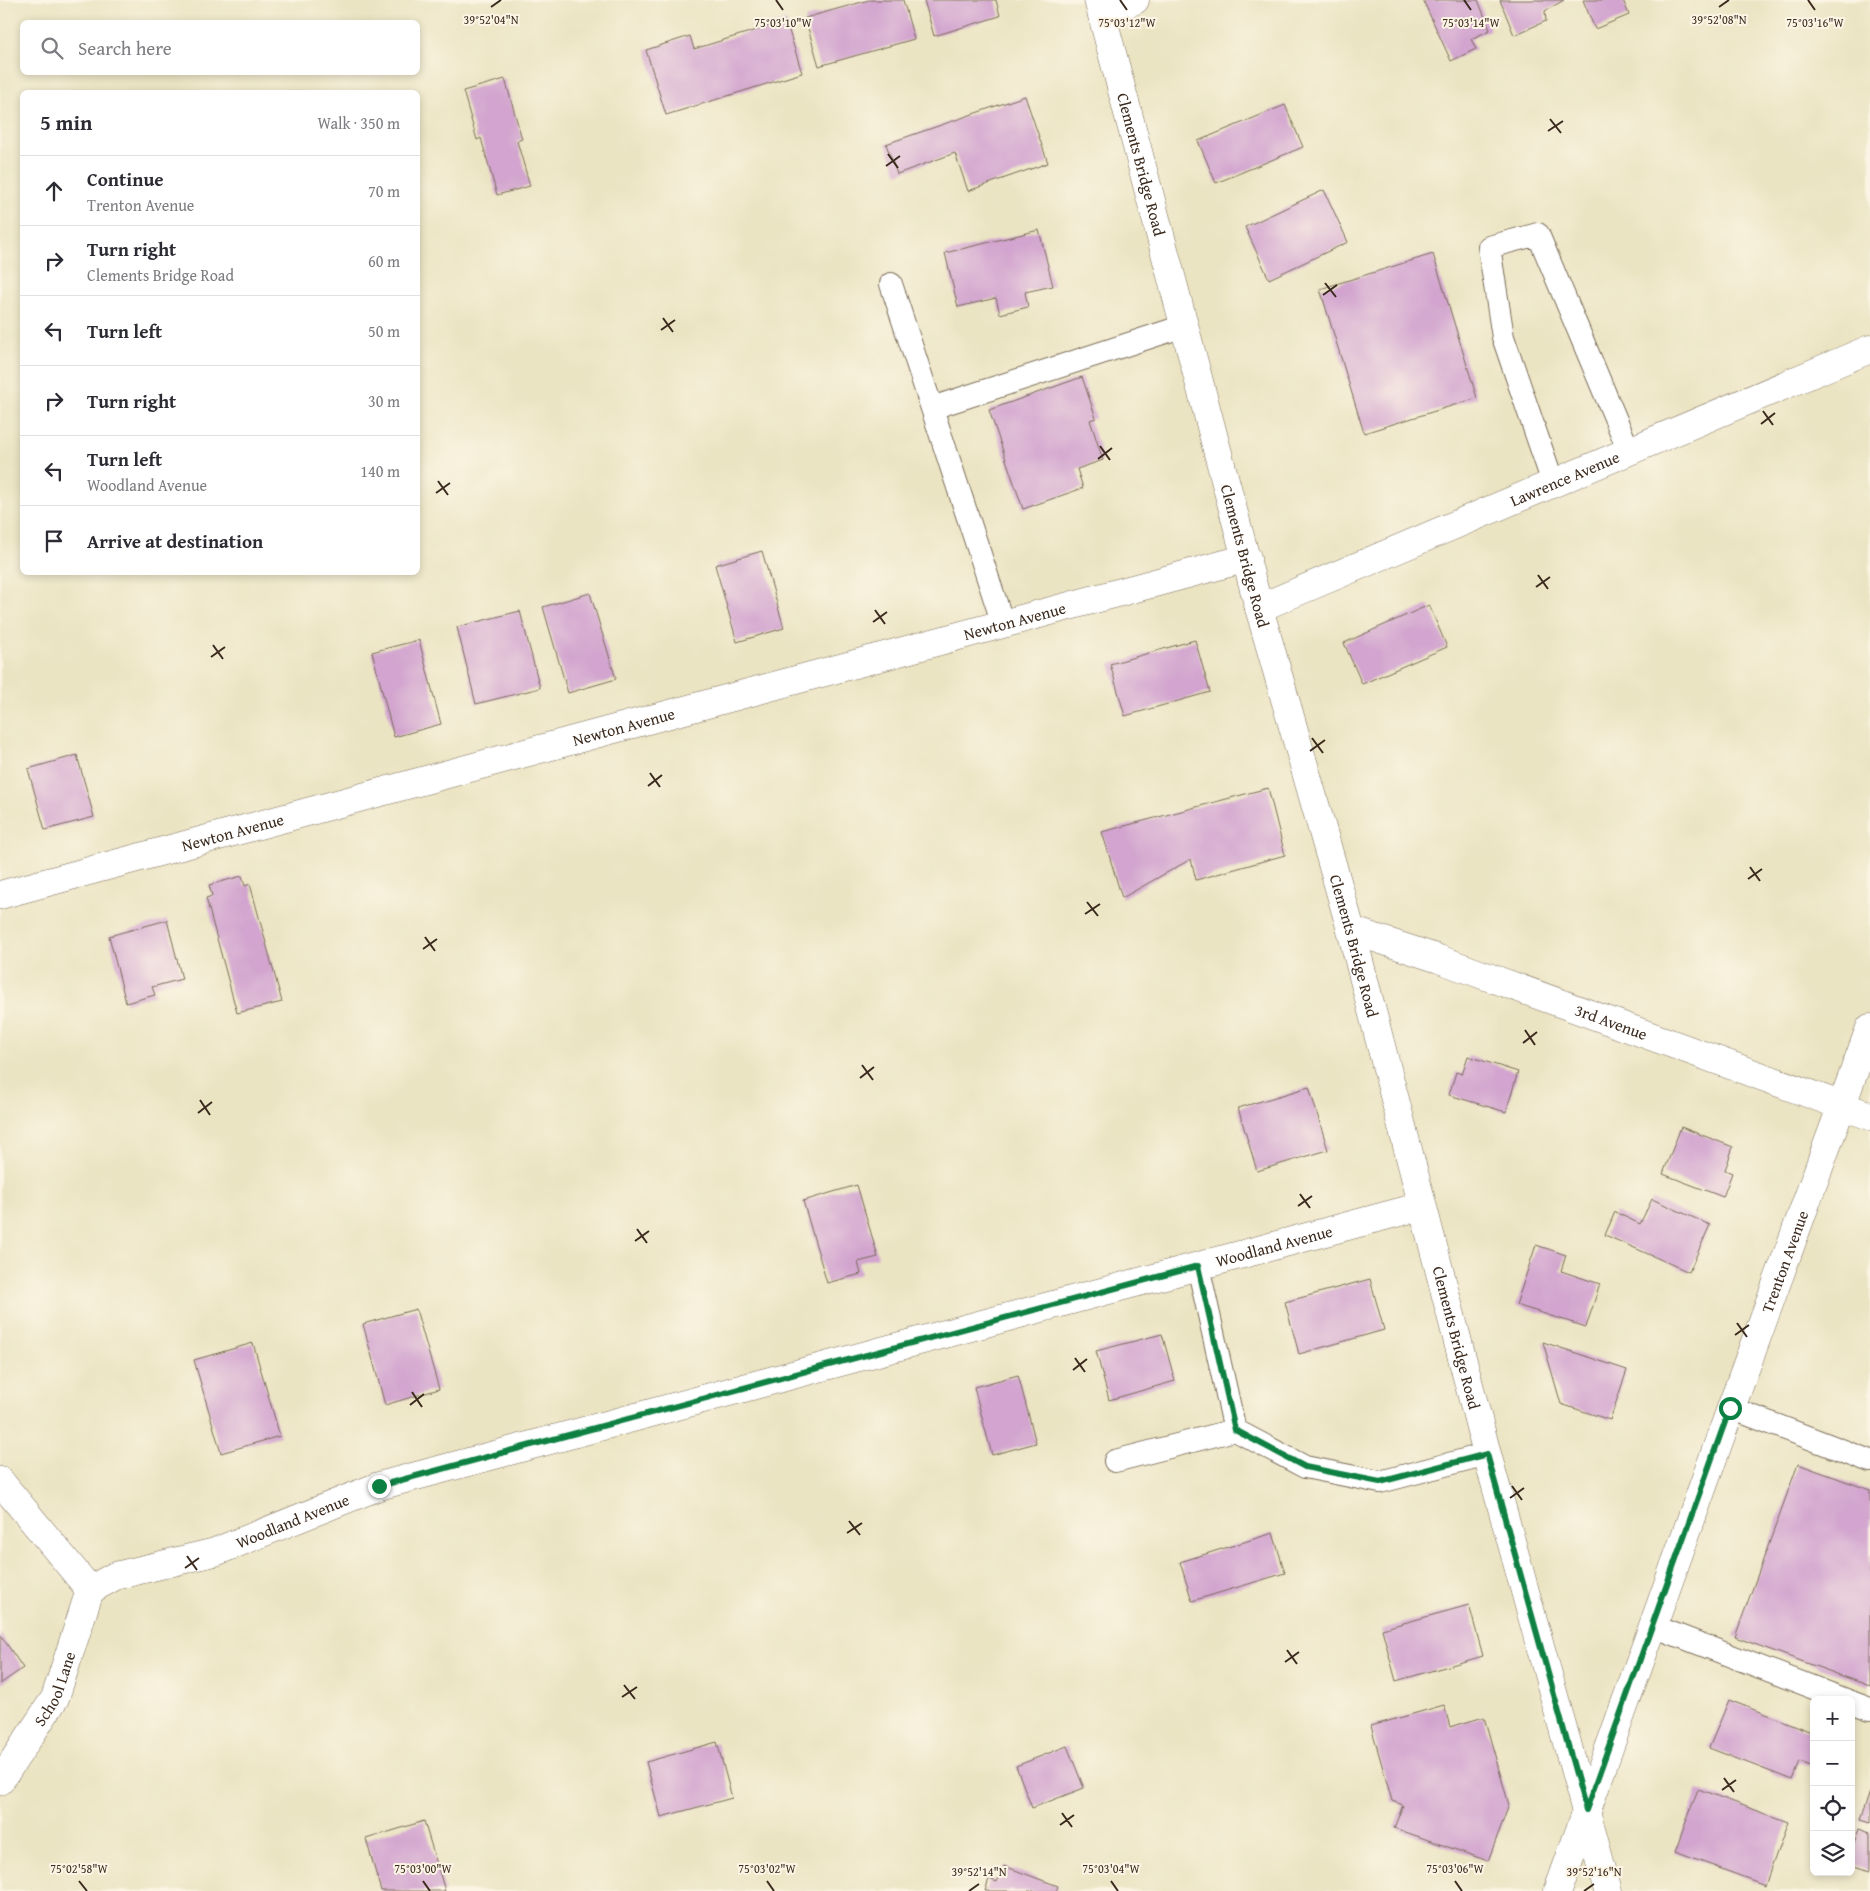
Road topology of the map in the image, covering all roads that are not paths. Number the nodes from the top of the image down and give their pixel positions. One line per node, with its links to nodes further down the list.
1 (1135, 0): 2 (street)
2 (1100, 7): 4 (street, Clements Bridge Road)
3 (891, 284): 6 (lane)
4 (1184, 326): 6 (lane); 9 (street, Clements Bridge Road)
5 (1870, 349): 7 (street, Lawrence Avenue)
6 (932, 408): 11 (lane)
7 (1629, 451): 8 (street, Lawrence Avenue); 8 (lane)
8 (1553, 483): 10 (street, Lawrence Avenue)
9 (1247, 558): 10 (street, Clements Bridge Road); 11 (street, Newton Avenue)
10 (1260, 608): 13 (street, Clements Bridge Road)
11 (1004, 624): 12 (street, Newton Avenue)
12 (0, 895)
13 (1351, 930): 15 (street, 3rd Avenue); 17 (street, Clements Bridge Road)
14 (1870, 1028): 15 (street, Trenton Avenue)
15 (1842, 1105): 16 (street, 3rd Avenue); 19 (street, Trenton Avenue)
16 (1870, 1116)
17 (1422, 1206): 18 (street, Woodland Avenue); 21 (street, Clements Bridge Road)
18 (1198, 1266): 20 (lane); 25 (street, Woodland Avenue)
19 (1730, 1408): 23 (lane); 26 (street, Trenton Avenue)
20 (1235, 1430): 21 (lane); 22 (lane)
21 (1487, 1454): 31 (street, Clements Bridge Road)
22 (1115, 1461)
23 (1870, 1461)
24 (0, 1481): 25 (street)
25 (90, 1590): 30 (street, School Lane)
26 (1653, 1626): 27 (lane); 31 (street, Trenton Avenue)
27 (1836, 1696)
28 (1855, 1703): 29 (lane)
29 (1870, 1709)
30 (0, 1781)
31 (1586, 1810): 32 (street, Trenton Avenue); 33 (street, Clements Bridge Road)
32 (1558, 1891)
33 (1608, 1891)

